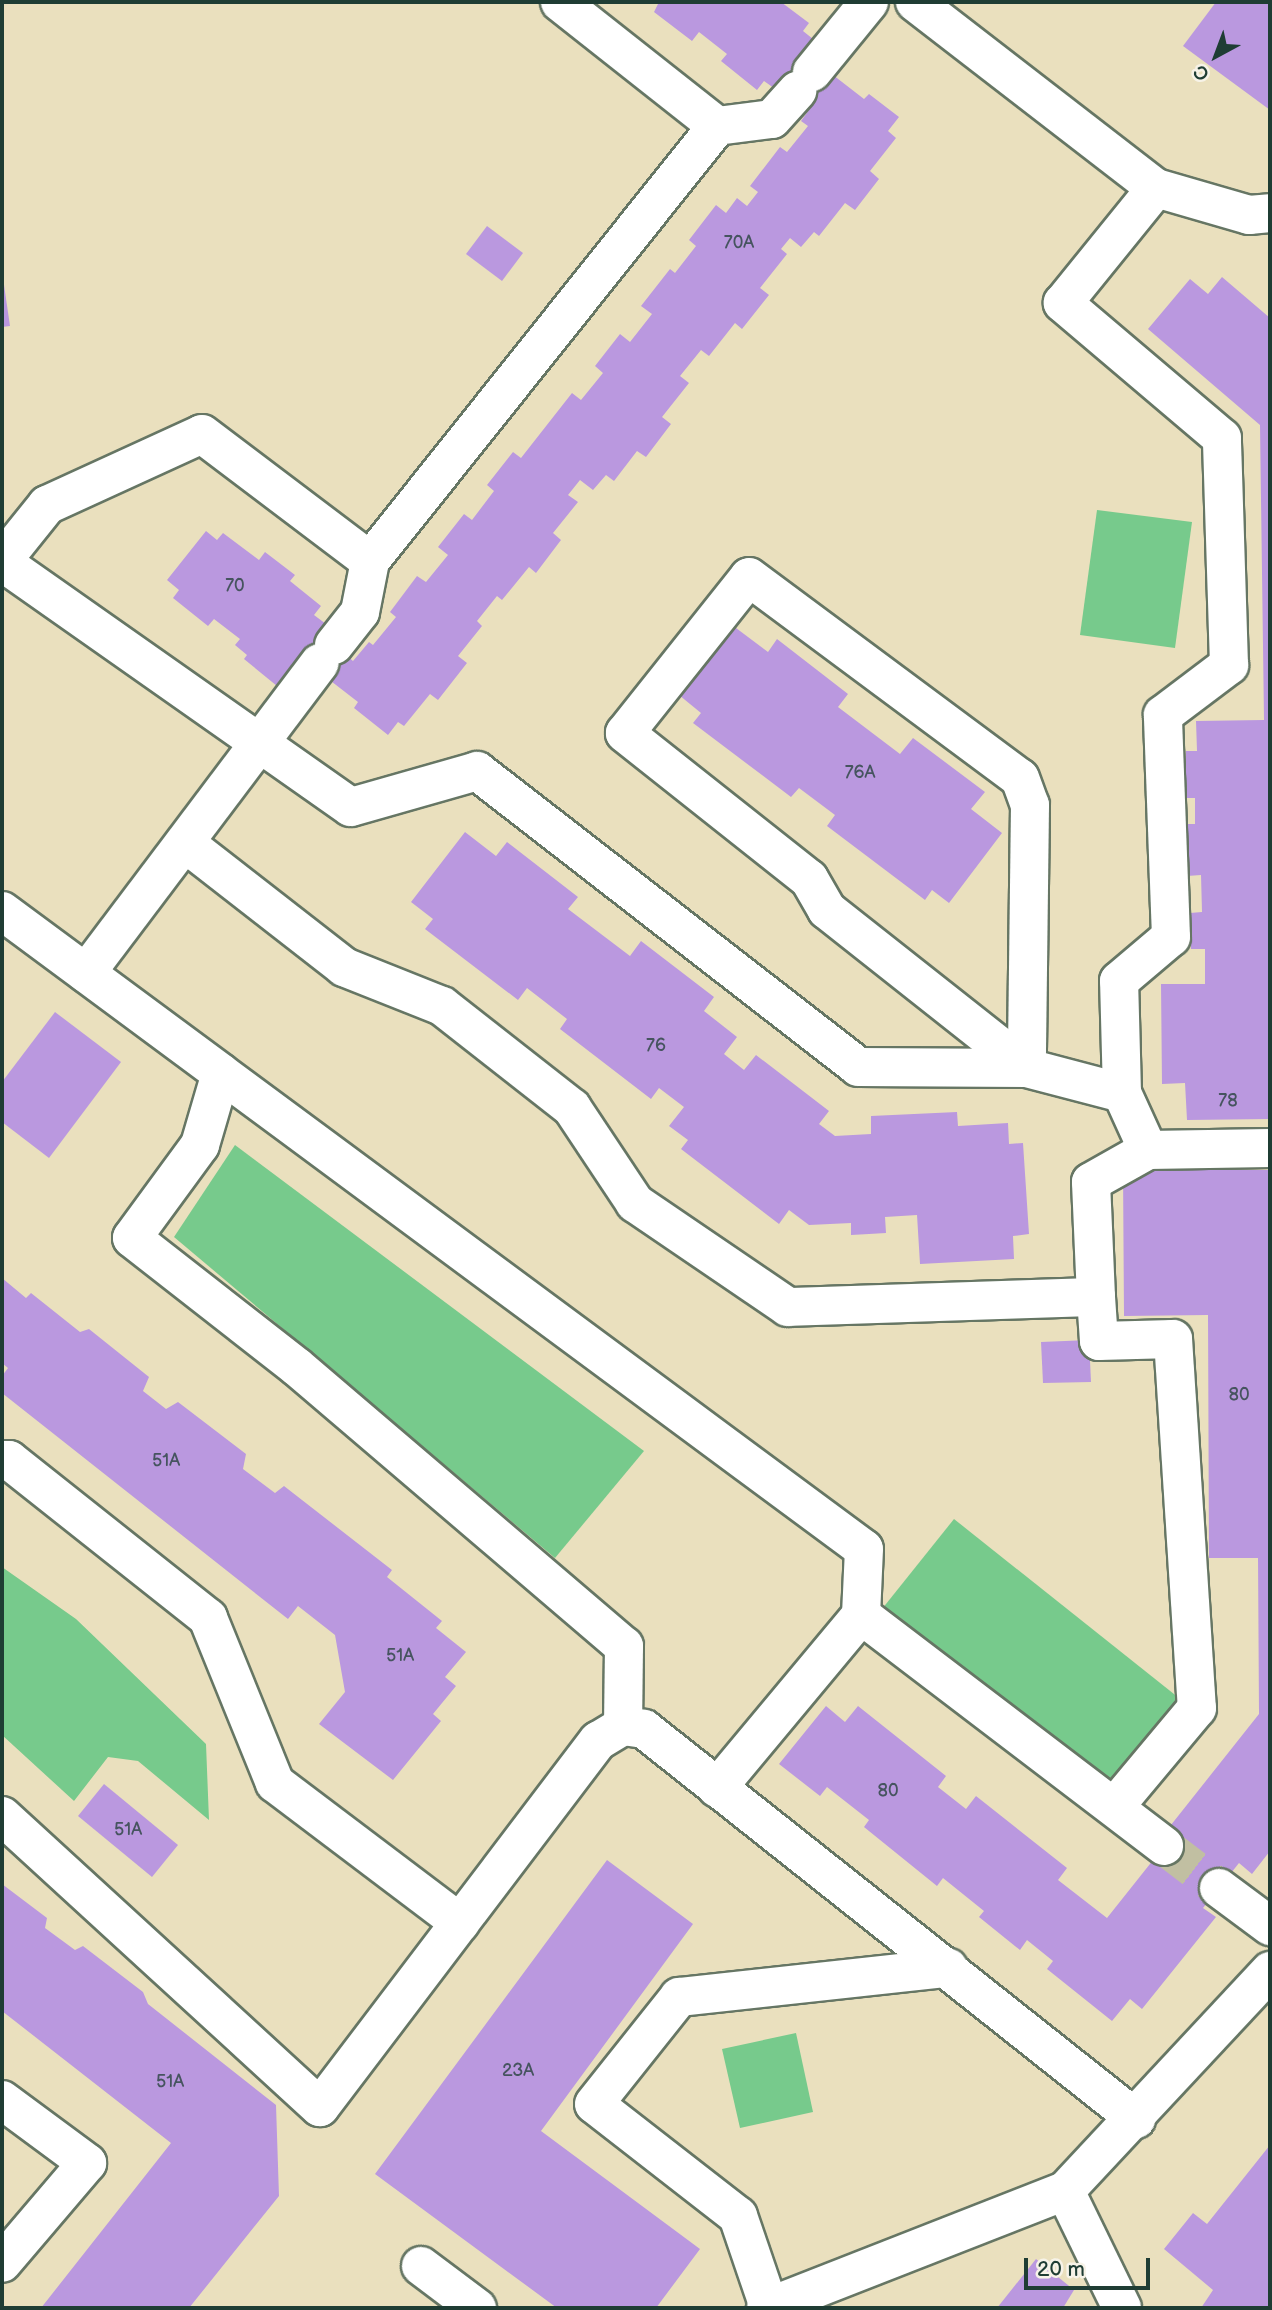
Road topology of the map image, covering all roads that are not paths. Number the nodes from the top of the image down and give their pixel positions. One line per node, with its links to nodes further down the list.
1 (560, 2): 4 (lane)
2 (869, 2): 4 (lane)
3 (915, 2): 5 (lane)
4 (717, 126): 7 (lane)
5 (1156, 188): 6 (lane); 15 (lane)
6 (1270, 213)
7 (370, 561): 8 (lane); 9 (lane)
8 (2, 562): 9 (lane)
9 (260, 743): 10 (lane); 13 (lane)
10 (185, 843): 12 (lane); 18 (lane)
11 (2, 911): 12 (lane)
12 (86, 973): 14 (lane)
13 (1027, 1068): 13 (lane); 15 (lane)
14 (221, 1073): 20 (lane); 21 (lane)
15 (1122, 1093): 17 (lane)
16 (1270, 1148): 17 (lane)
17 (1148, 1150): 18 (lane)
18 (1096, 1297): 23 (lane)
19 (2, 1460): 27 (lane)
20 (861, 1615): 22 (lane); 23 (lane)
21 (623, 1726): 22 (lane); 27 (lane)
22 (717, 1788): 29 (lane)
23 (1115, 1806): 25 (lane)
24 (2, 1816): 27 (lane)
25 (1164, 1846)
26 (1219, 1888): 28 (lane)
27 (460, 1923)
28 (1270, 1926)
29 (948, 1968): 32 (lane); 37 (lane)
30 (1270, 1971): 32 (lane)
31 (2, 2100): 34 (lane)
32 (1136, 2119): 33 (lane)
33 (1065, 2190): 37 (lane); 38 (lane)
34 (2, 2262)
35 (421, 2266): 36 (lane)
36 (477, 2308)
37 (768, 2308)
38 (1122, 2308)

